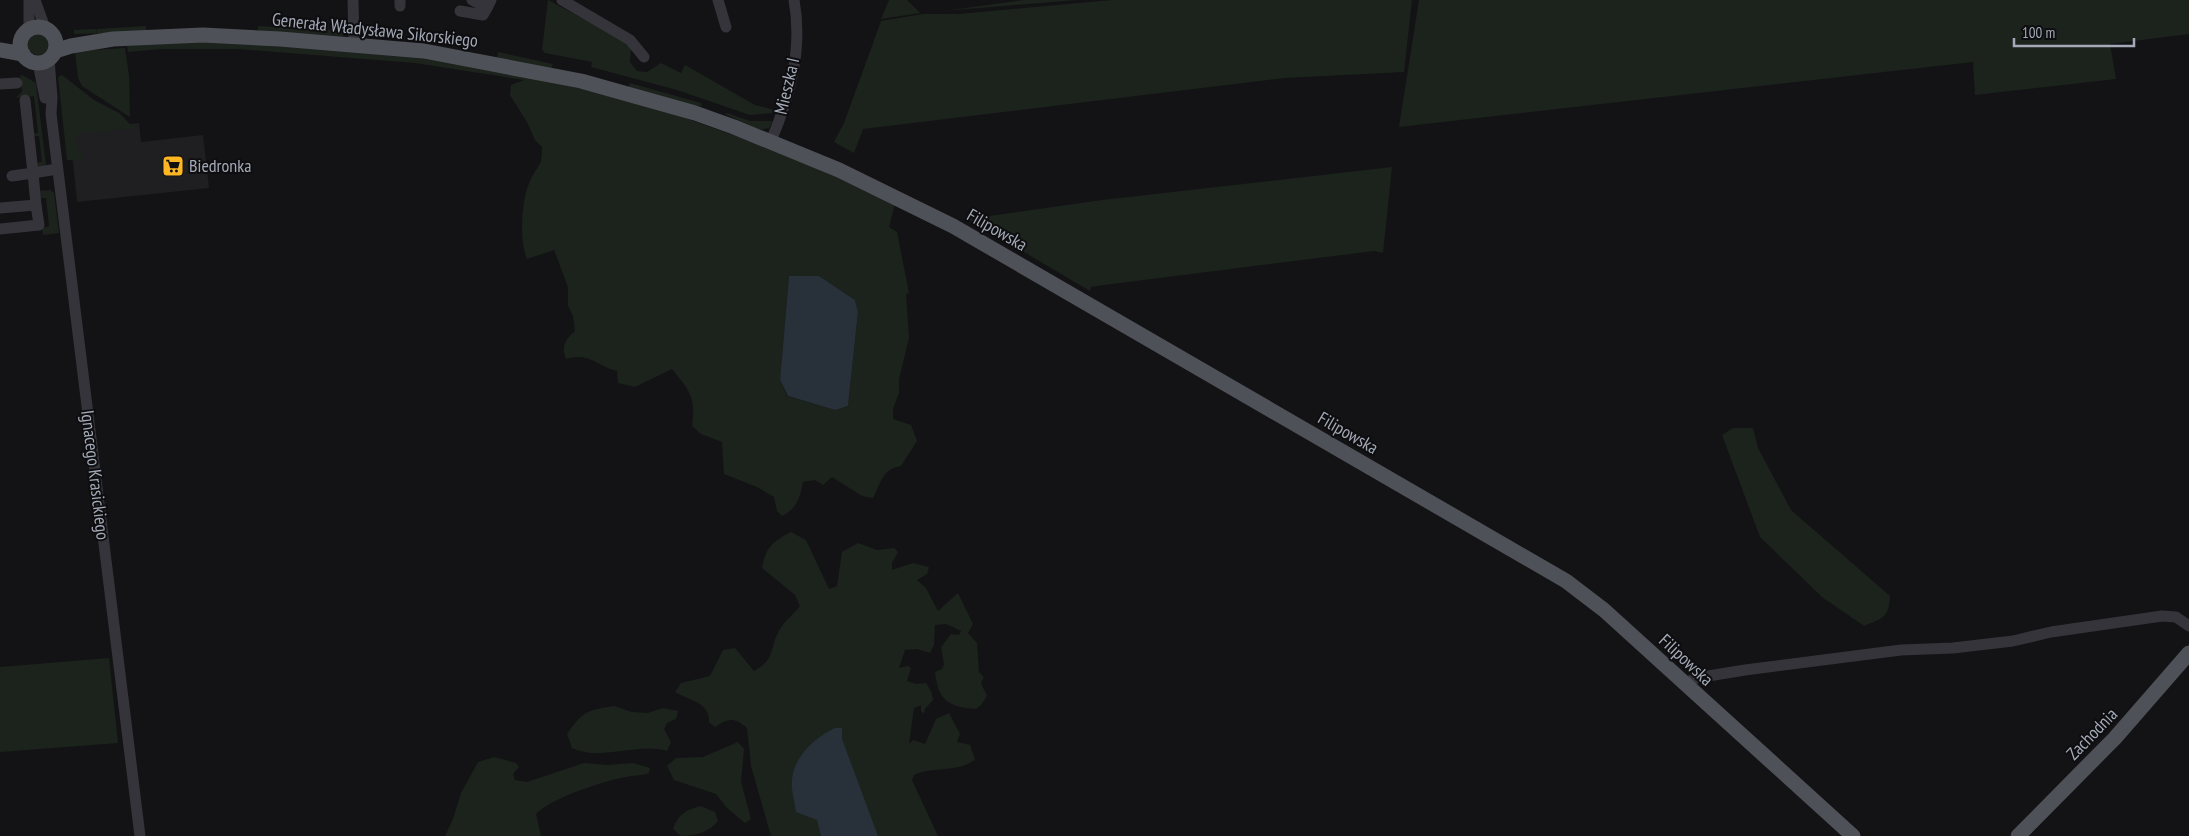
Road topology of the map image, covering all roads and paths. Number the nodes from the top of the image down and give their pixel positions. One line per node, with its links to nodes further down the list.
1 (29, 0): 12 (street)
2 (35, 0): 11 (street)
3 (353, 0): 15 (street)
4 (472, 0): 8 (street)
5 (562, 0): 18 (street)
6 (718, 0): 10 (street)
7 (794, 0): 23 (street, Mieszka I)
8 (489, 4): 9 (street)
9 (460, 11)
10 (726, 27)
11 (49, 31): 12 (main road); 13 (main road, Generała Władysława Sikorskiego); 19 (main road)
12 (25, 33): 14 (main road); 17 (main road)
13 (113, 39): 15 (main road, Generała Władysława Sikorskiego); 19 (main road, Generała Władysława Sikorskiego)
14 (0, 42)
15 (354, 44): 23 (main road, Generała Władysława Sikorskiego)
16 (0, 50): 17 (main road)
17 (23, 54): 19 (main road)
18 (644, 57)
19 (47, 58): 24 (street, Ignacego Krasickiego)
20 (17, 83): 21 (street)
21 (0, 84)
22 (24, 100): 25 (street)
23 (771, 141): 32 (main road, Filipowska)
24 (58, 169): 25 (street); 33 (street, Ignacego Krasickiego)
25 (34, 173): 26 (street); 27 (street)
26 (12, 176)
27 (36, 205): 28 (street); 29 (street)
28 (0, 208)
29 (0, 229)
30 (2189, 626): 32 (street)
31 (2189, 653): 35 (main road, Zachodnia)
32 (1684, 684): 34 (main road, Filipowska)
33 (140, 836)
34 (1853, 836)
35 (2018, 836)

